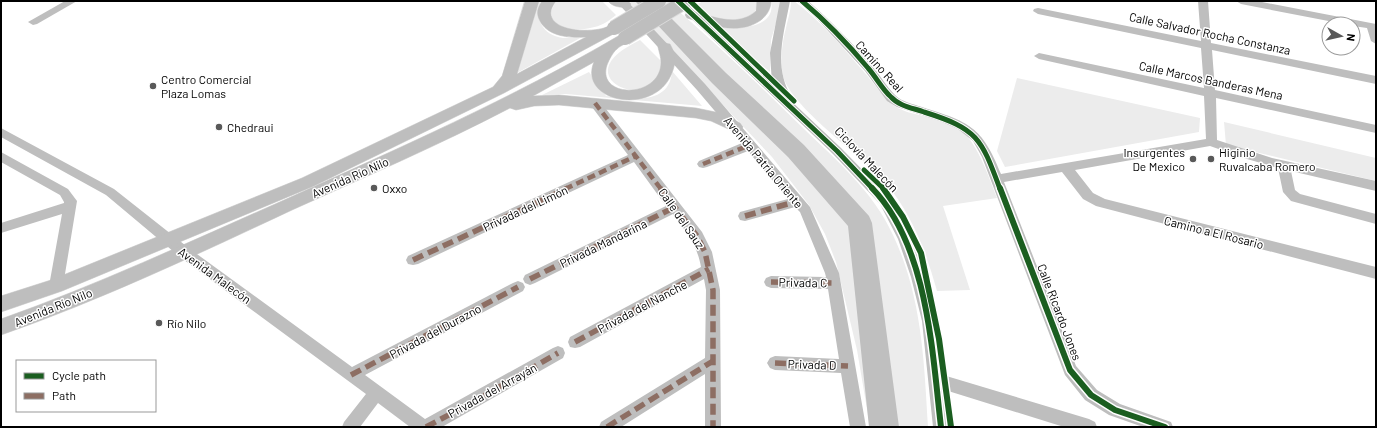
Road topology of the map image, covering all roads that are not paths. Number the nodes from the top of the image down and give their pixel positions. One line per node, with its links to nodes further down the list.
1 (72, 1): 15 (street)
2 (532, 1): 23 (main road)
3 (549, 1): 17 (main road)
4 (659, 1): 17 (main road, Avenida Río Nilo, bridge)
5 (678, 1): 14 (street)
6 (686, 1): 17 (main road, Avenida Río Nilo, bridge)
7 (764, 1): 14 (main road)
8 (785, 1): 27 (street)
9 (802, 1): 38 (street, Camino Real)
10 (1203, 1): 19 (street)
11 (1241, 1): 16 (street)
12 (620, 2): 20 (street, Avenida Patria Oriente)
13 (1038, 11): 19 (street, Calle Salvador Rocha Constanza)
14 (692, 14): 27 (street)
15 (33, 22)
16 (1374, 27): 18 (street)
17 (614, 36): 20 (main road); 23 (main road, Avenida Río Nilo); 26 (main road, Avenida Río Nilo)
18 (1376, 41)
19 (1206, 46): 22 (street, Calle Salvador Rocha Constanza); 24 (street)
20 (665, 47): 28 (street, Avenida Patria Oriente)
21 (1040, 56): 24 (street, Calle Marcos Banderas Mena)
22 (1376, 80)
23 (499, 90): 46 (main road, Avenida Río Nilo)
24 (1210, 93): 29 (street, Calle Marcos Banderas Mena); 31 (street)
25 (595, 102): 26 (main road); 28 (main road); 34 (street, Calle del Sauz)
26 (500, 108): 47 (main road, Avenida Río Nilo)
27 (794, 110): 63 (street)
28 (735, 127): 32 (street, Avenida Patria Oriente)
29 (1376, 129)
30 (1, 132): 46 (street, Avenida Malecón)
31 (1211, 142): 36 (street); 37 (street)
32 (750, 145): 35 (street); 40 (street, Avenida Patria Oriente)
33 (1, 156): 41 (street)
34 (636, 156): 42 (street, Calle del Sauz); 48 (street, Privada del Limón)
35 (703, 164)
36 (1283, 164): 39 (street); 44 (street)
37 (1066, 168): 38 (street); 50 (street, Camino a El Rosario)
38 (997, 179): 73 (street, Calle Ricardo Jones)
39 (1376, 186)
40 (798, 201): 43 (street); 53 (street, Avenida Patria Oriente)
41 (71, 206): 45 (street); 54 (street)
42 (675, 207): 49 (street, Calle del Sauz); 52 (street, Privada Mandarina)
43 (745, 216)
44 (1376, 219)
45 (1, 228)
46 (168, 240): 47 (street, Avenida Malecón); 54 (main road, Avenida Río Nilo)
47 (185, 253): 56 (main road, Avenida Río Nilo); 62 (street, Avenida Malecón)
48 (413, 260)
49 (709, 269): 57 (street, Privada del Nanche); 59 (street, Calle del Sauz)
50 (1376, 273)
51 (771, 282): 53 (street, Privada C)
52 (524, 283): 62 (street, Privada del Durazno)
53 (834, 283): 61 (street, Avenida Patria Oriente)
54 (56, 286): 55 (main road, Avenida Río Nilo)
55 (1, 304)
56 (1, 327)
57 (575, 342)
58 (558, 353): 67 (street, Privada del Arrayán)
59 (713, 361): 68 (street); 69 (street, Calle del Sauz)
60 (775, 363): 61 (street, Privada D)
61 (848, 366): 70 (street, Avenida Patria Oriente)
62 (351, 375): 64 (street, Avenida Malecón)
63 (935, 380): 71 (street); 72 (street)
64 (376, 393): 65 (street); 66 (street, Avenida Malecón)
65 (350, 427)
66 (423, 427)
67 (426, 427)
68 (608, 427)
69 (713, 427)
70 (858, 427)
71 (941, 427)
72 (1089, 427)
73 (1165, 427)

